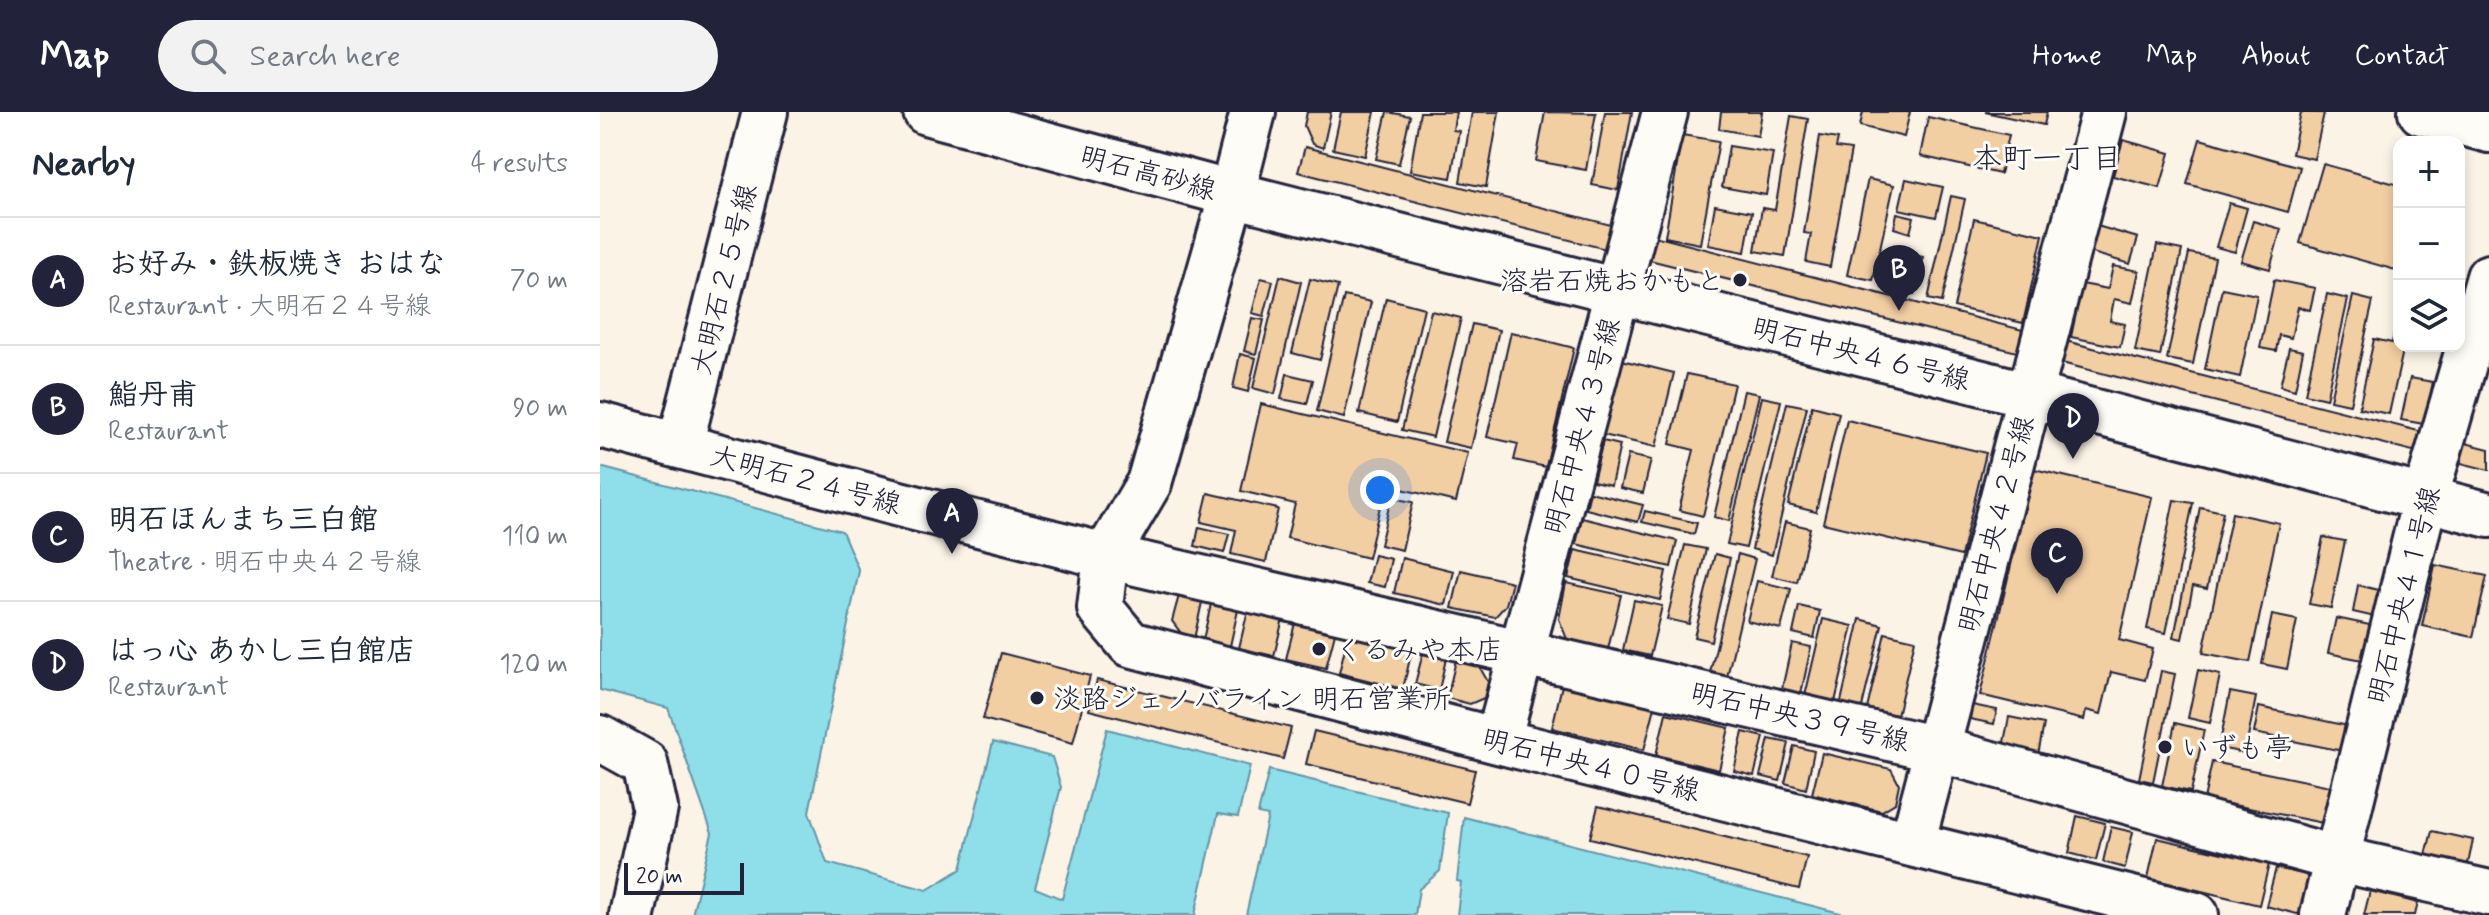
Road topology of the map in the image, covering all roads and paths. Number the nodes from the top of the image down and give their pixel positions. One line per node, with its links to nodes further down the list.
1 (765, 112): 13 (street, 大明石２５号線)
2 (926, 112): 8 (street, 明石高砂線)
3 (1253, 112): 8 (street, 明石中央４０号線)
4 (1665, 112): 10 (street, 明石中央４３号線)
5 (2104, 112): 11 (street, 明石中央４２号線)
6 (2421, 112): 7 (street)
7 (2489, 130)
8 (1232, 194): 10 (street, 明石中央４６号線); 16 (street, 明石中央４０号線)
9 (2489, 277): 14 (street, 明石中央４１号線)
10 (1617, 292): 11 (street, 明石中央４６号線); 17 (street, 明石中央４３号線)
11 (2030, 395): 14 (street, 明石中央４６号線); 20 (street, 明石中央４２号線)
12 (600, 425): 13 (street, 大明石２４号線)
13 (680, 445): 16 (street, 大明石２４号線)
14 (2425, 499): 15 (street, 明石中央４６号線); 22 (street, 明石中央４１号線)
15 (2489, 515)
16 (1106, 556): 17 (street, 明石中央３９号線); 19 (street, 明石中央４０号線)
17 (1521, 651): 19 (street, 明石中央４３号線); 20 (street, 明石中央３９号線)
18 (600, 738): 24 (street)
19 (1498, 741): 21 (street, 明石中央４０号線)
20 (1937, 749): 21 (street, 明石中央４２号線); 22 (street, 明石中央３９号線)
21 (1912, 844): 25 (street, 明石中央４０号線)
22 (2338, 859): 23 (street, 明石中央３９号線); 26 (street, 明石中央４１号線)
23 (2489, 893)
24 (632, 915)
25 (2196, 915)
26 (2323, 915)

